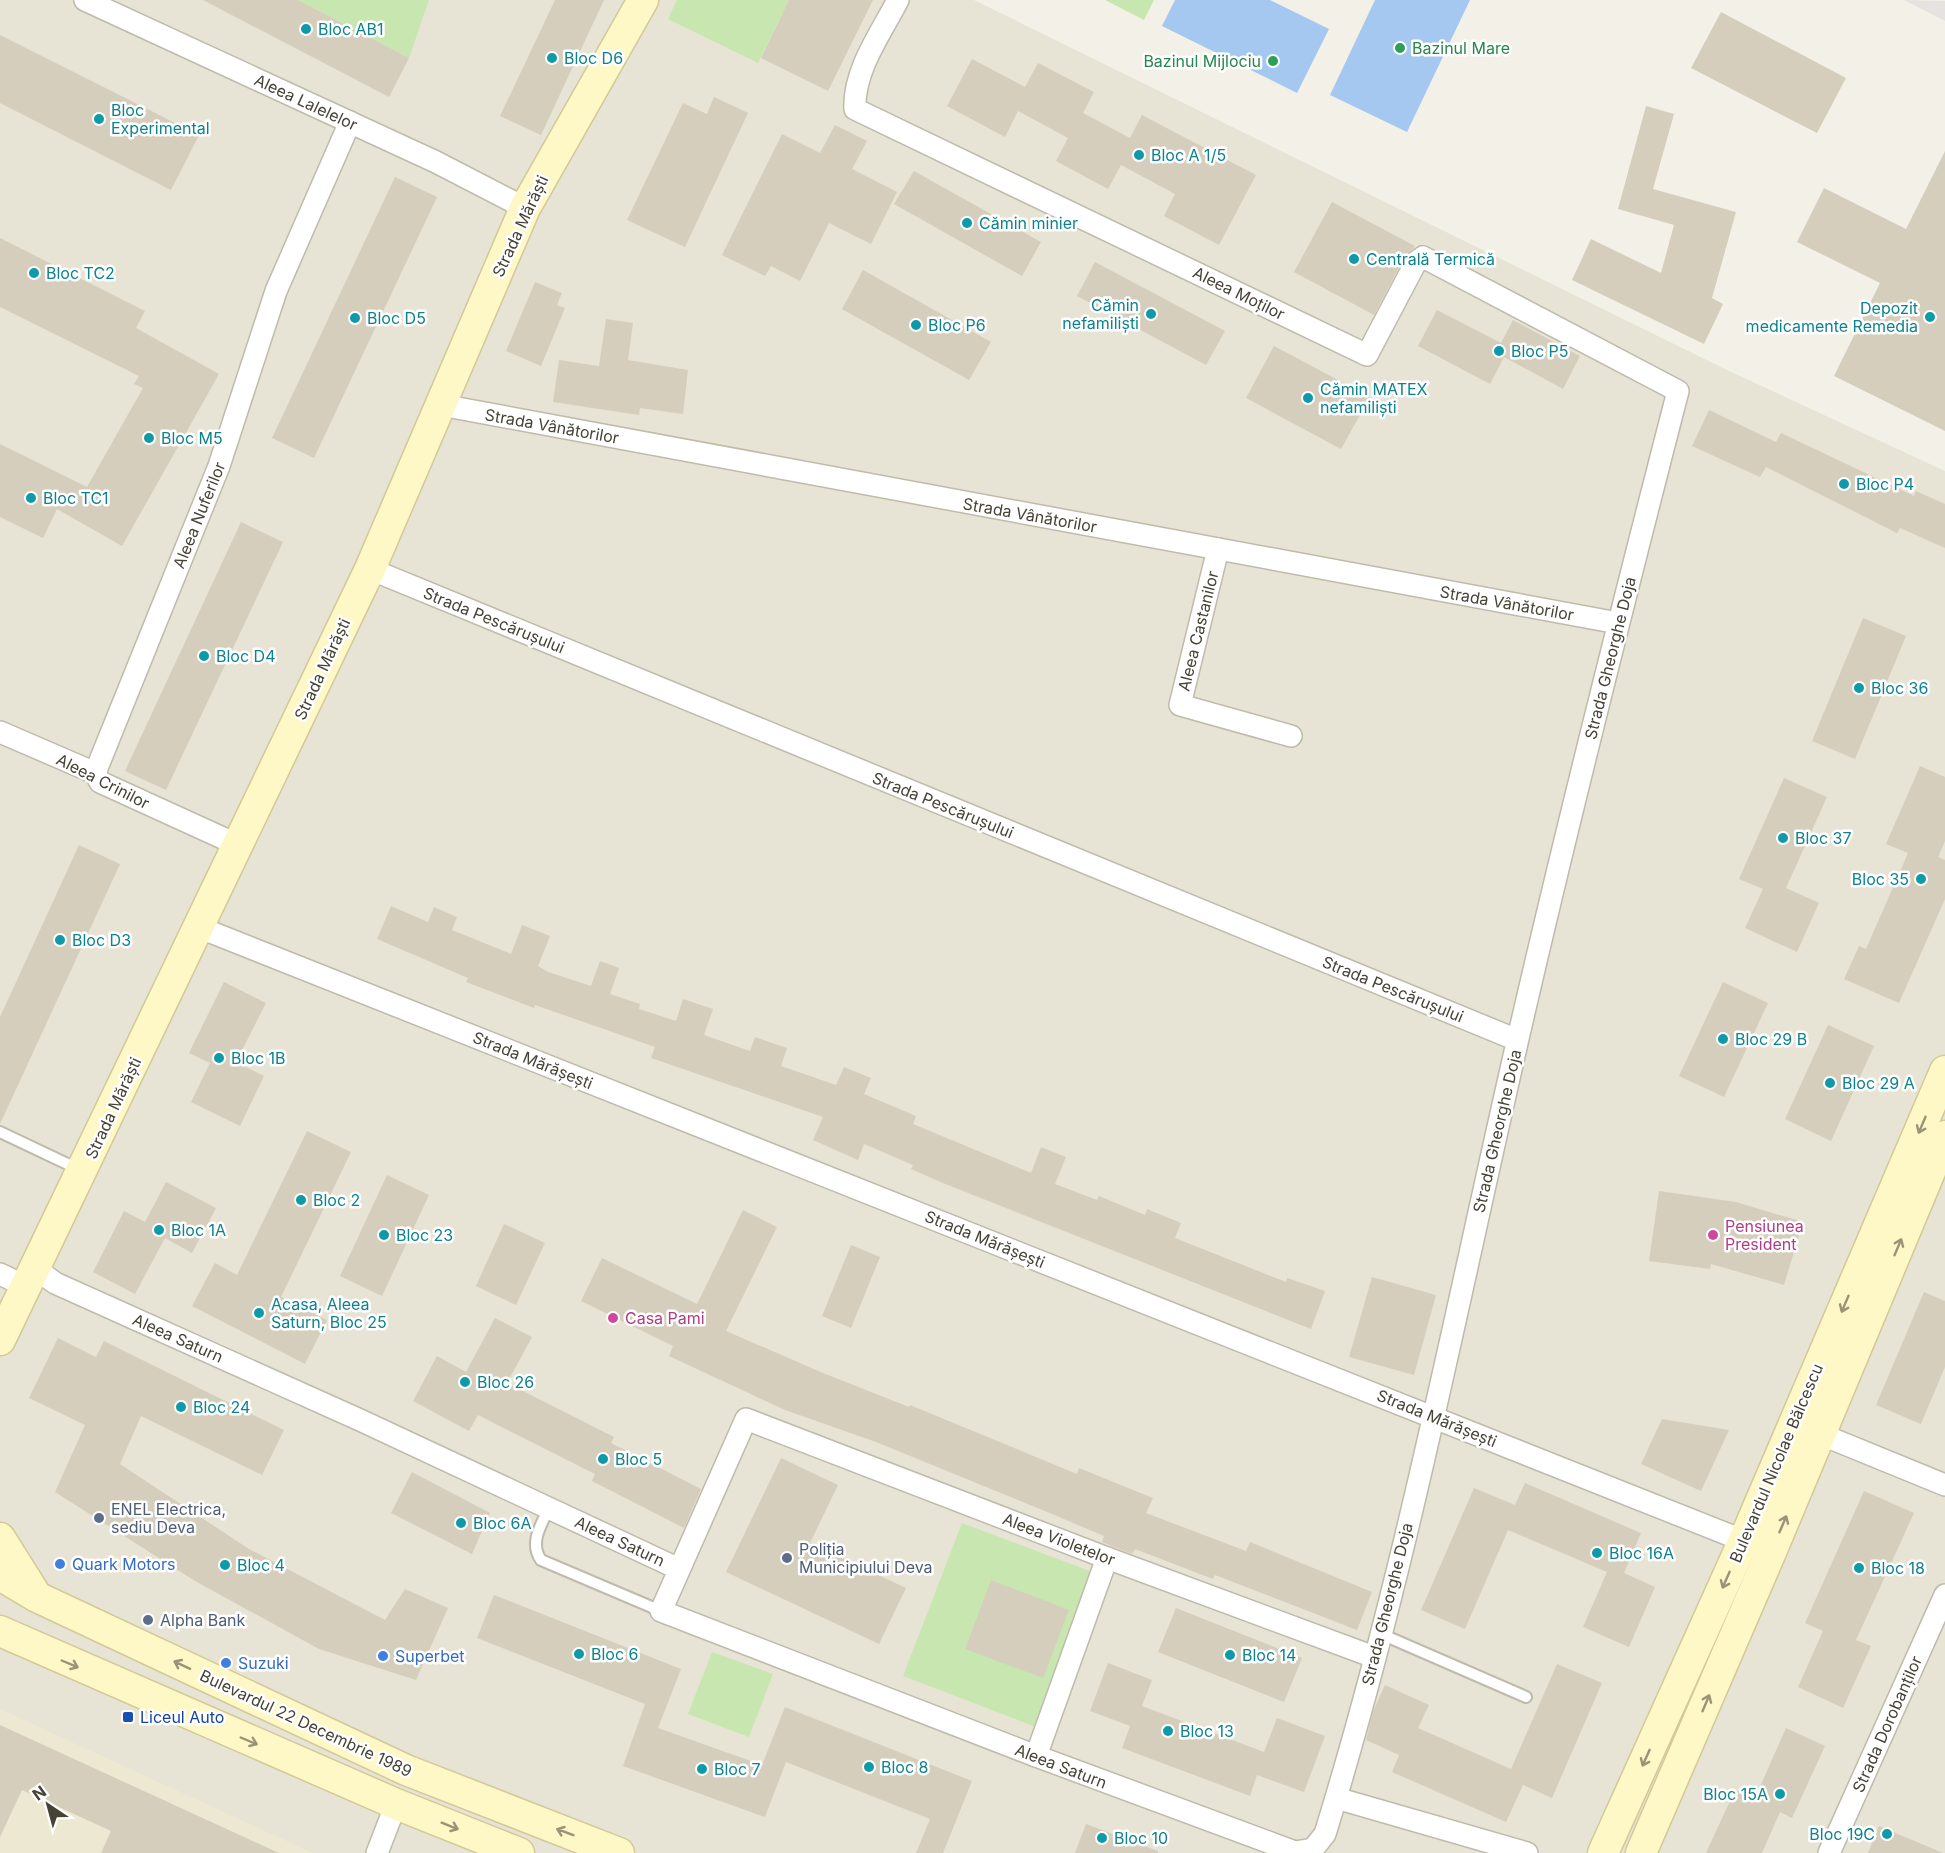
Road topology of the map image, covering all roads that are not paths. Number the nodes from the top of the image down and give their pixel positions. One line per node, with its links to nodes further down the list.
1 (85, 0): 4 (street, Aleea Lalelelor)
2 (643, 0): 5 (main road, Strada Mărăști)
3 (898, 0): 6 (street, Aleea Moților)
4 (350, 122): 5 (street, Aleea Lalelelor); 13 (street, Aleea Nuferilor)
5 (525, 208): 7 (main road, Strada Mărăști)
6 (1678, 391): 10 (street, Strada Gheorghe Doja)
7 (441, 405): 8 (street, Strada Vânătorilor); 9 (main road, Strada Mărăști)
8 (1218, 549): 10 (street, Strada Vânătorilor); 12 (street, Aleea Castanilor)
9 (370, 569): 14 (main road, Strada Mărăști); 16 (street, Strada Pescărușului)
10 (1618, 623): 16 (street, Strada Gheorghe Doja)
11 (0, 732): 13 (street, Aleea Crinilor)
12 (1291, 736)
13 (95, 773): 14 (street, Aleea Crinilor)
14 (238, 845): 15 (main road, Strada Mărăști)
15 (198, 927): 20 (main road, Strada Mărăști); 24 (street, Strada Mărășești)
16 (1517, 1040): 24 (street, Strada Gheorghe Doja)
17 (1945, 1071): 25 (main road, Bulevardul Nicolae Bălcescu, one-way to 25)
18 (0, 1132): 20 (lane)
19 (1945, 1136): 25 (main road, Bulevardul Nicolae Bălcescu, one-way to 19)
20 (82, 1172): 22 (main road, Strada Mărăști)
21 (0, 1274): 22 (street, Aleea Saturn)
22 (31, 1278): 23 (main road, Strada Mărăști); 27 (street, Aleea Saturn)
23 (0, 1340)
24 (1433, 1417): 29 (street, Strada Mărășești); 37 (street, Strada Gheorghe Doja)
25 (1807, 1428): 26 (street); 29 (main road, Bulevardul Nicolae Bălcescu); 30 (main road, Bulevardul Nicolae Bălcescu, one-way to 25)
26 (1945, 1485)
27 (549, 1508): 32 (street, Aleea Saturn); 36 (lane)
28 (0, 1538): 35 (main road)
29 (1744, 1540): 30 (street, Strada Mărășești); 49 (main road, Bulevardul Nicolae Bălcescu, one-way to 49)
30 (1771, 1552): 50 (main road, Bulevardul Nicolae Bălcescu, one-way to 30)
31 (1107, 1558): 32 (street, Aleea Violetelor); 39 (street, Aleea Violetelor); 41 (street)
32 (679, 1569): 36 (street, Aleea Saturn)
33 (0, 1575): 35 (main road, Bulevardul 22 Decembrie 1989)
34 (1945, 1595): 51 (street, Strada Dorobanților)
35 (37, 1597): 47 (main road, Bulevardul 22 Decembrie 1989, one-way to 35)
36 (661, 1611): 41 (street, Aleea Saturn)
37 (1381, 1634): 39 (street, Strada Gheorghe Doja); 40 (lane)
38 (5, 1638): 43 (main road, one-way to 43)
39 (1374, 1657): 42 (street, Strada Gheorghe Doja)
40 (1526, 1698)
41 (1036, 1756): 44 (street, Aleea Saturn)
42 (1336, 1798): 44 (street, Strada Gheorghe Doja); 48 (street)
43 (396, 1804): 45 (street); 46 (main road, one-way to 46)
44 (1295, 1852)
45 (377, 1853)
46 (519, 1853)
47 (620, 1853)
48 (1527, 1853)
49 (1604, 1853)
50 (1641, 1853)
51 (1829, 1853)

